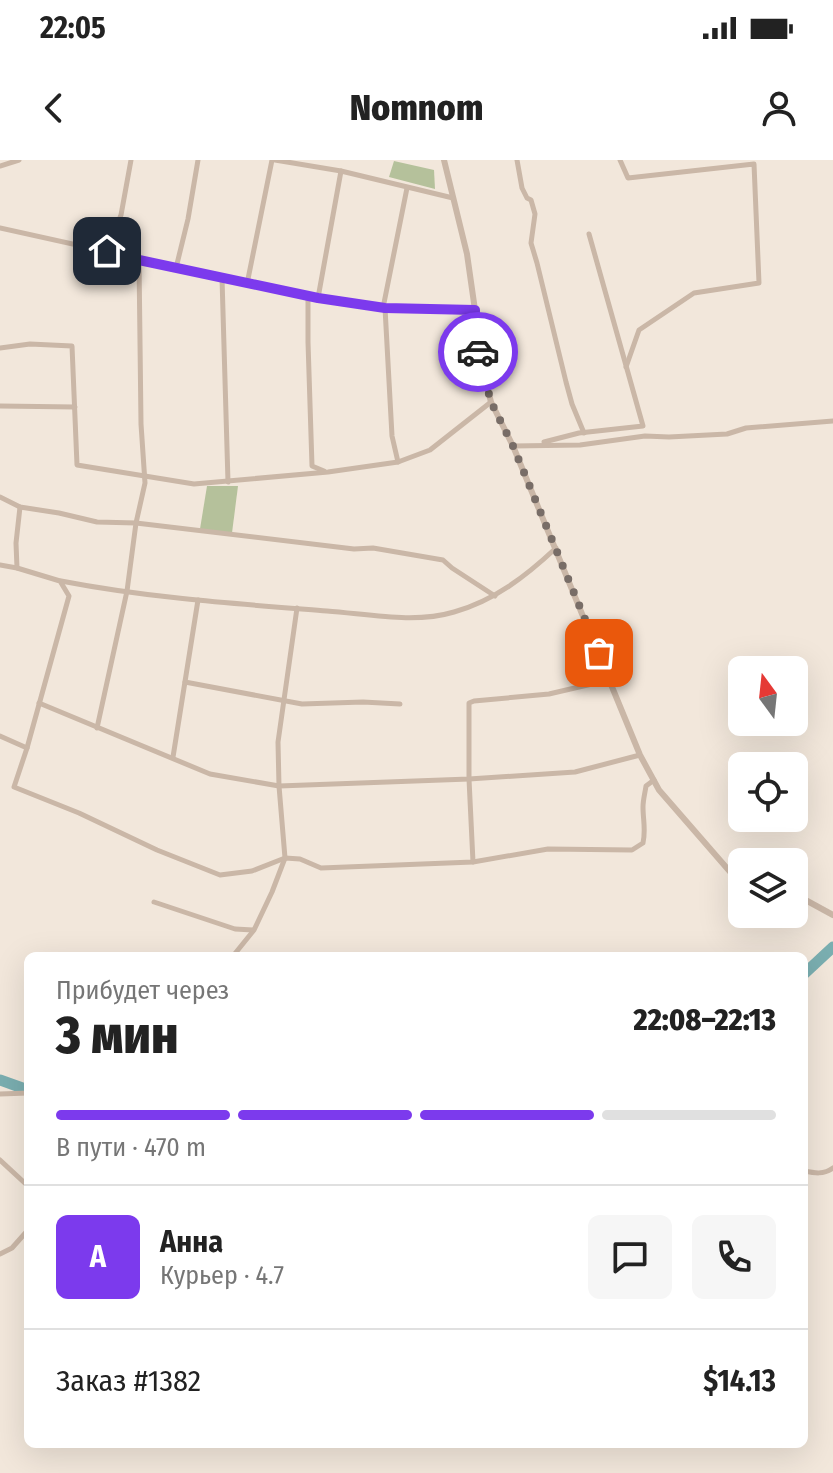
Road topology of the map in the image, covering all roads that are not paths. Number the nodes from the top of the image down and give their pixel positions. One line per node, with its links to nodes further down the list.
1 (19, 160): 8 (street)
2 (131, 160): 14 (street)
3 (198, 160): 16 (street)
4 (274, 160): 9 (street); 18 (street)
5 (444, 160): 11 (street)
6 (517, 160): 29 (street)
7 (620, 160): 24 (street)
8 (0, 166)
9 (341, 171): 10 (street); 20 (street)
10 (407, 188): 11 (street); 21 (street)
11 (453, 198): 22 (street)
12 (0, 228): 14 (street)
13 (589, 234): 24 (street)
14 (107, 251): 15 (street)
15 (139, 260): 16 (street); 34 (street)
16 (176, 268): 17 (street)
17 (222, 278): 18 (street); 35 (street)
18 (247, 284): 19 (street)
19 (308, 296): 20 (street); 33 (street)
20 (318, 298): 21 (street)
21 (384, 308): 22 (street); 32 (street)
22 (475, 310): 25 (street)
23 (0, 348): 27 (street)
24 (626, 367): 29 (street)
25 (491, 402): 31 (street); 32 (street)
26 (0, 406): 27 (street)
27 (75, 407): 34 (street)
28 (833, 421): 30 (street)
29 (584, 433): 30 (street)
30 (534, 445): 31 (street)
31 (513, 446): 39 (street)
32 (398, 462): 33 (street)
33 (328, 472): 35 (street)
34 (144, 477): 35 (street); 38 (street)
35 (228, 482)
36 (0, 497): 37 (street)
37 (20, 507): 38 (street); 41 (street)
38 (136, 523): 43 (street); 44 (street)
39 (556, 548): 44 (street); 47 (street)
40 (0, 565): 41 (street)
41 (17, 568): 42 (street)
42 (60, 581): 43 (street); 50 (street)
43 (127, 591): 45 (street); 52 (street)
44 (496, 596): 46 (street)
45 (198, 600): 46 (street); 48 (street)
46 (297, 608): 49 (street)
47 (609, 680): 55 (street); 57 (street)
48 (185, 682): 49 (street); 56 (street)
49 (283, 701): 51 (street); 59 (street)
50 (39, 703): 52 (street); 54 (street)
51 (400, 704)
52 (97, 728): 56 (street)
53 (0, 736): 54 (street)
54 (27, 748): 60 (street)
55 (640, 755): 57 (street); 58 (street)
56 (173, 757): 59 (street)
57 (469, 779): 59 (street); 61 (street)
58 (654, 780): 61 (street); 62 (street)
59 (279, 786): 60 (street)
60 (285, 858): 61 (street); 66 (street)
61 (473, 862)
62 (728, 869)
63 (808, 901): 65 (street)
64 (154, 902): 66 (street)
65 (833, 915)
66 (254, 930): 67 (street)
67 (236, 952)
68 (24, 1093): 69 (street)
69 (0, 1094)
70 (0, 1160): 73 (street)
71 (833, 1168): 72 (street)
72 (808, 1172)
73 (24, 1182)
74 (24, 1234): 75 (street)
75 (0, 1254)

